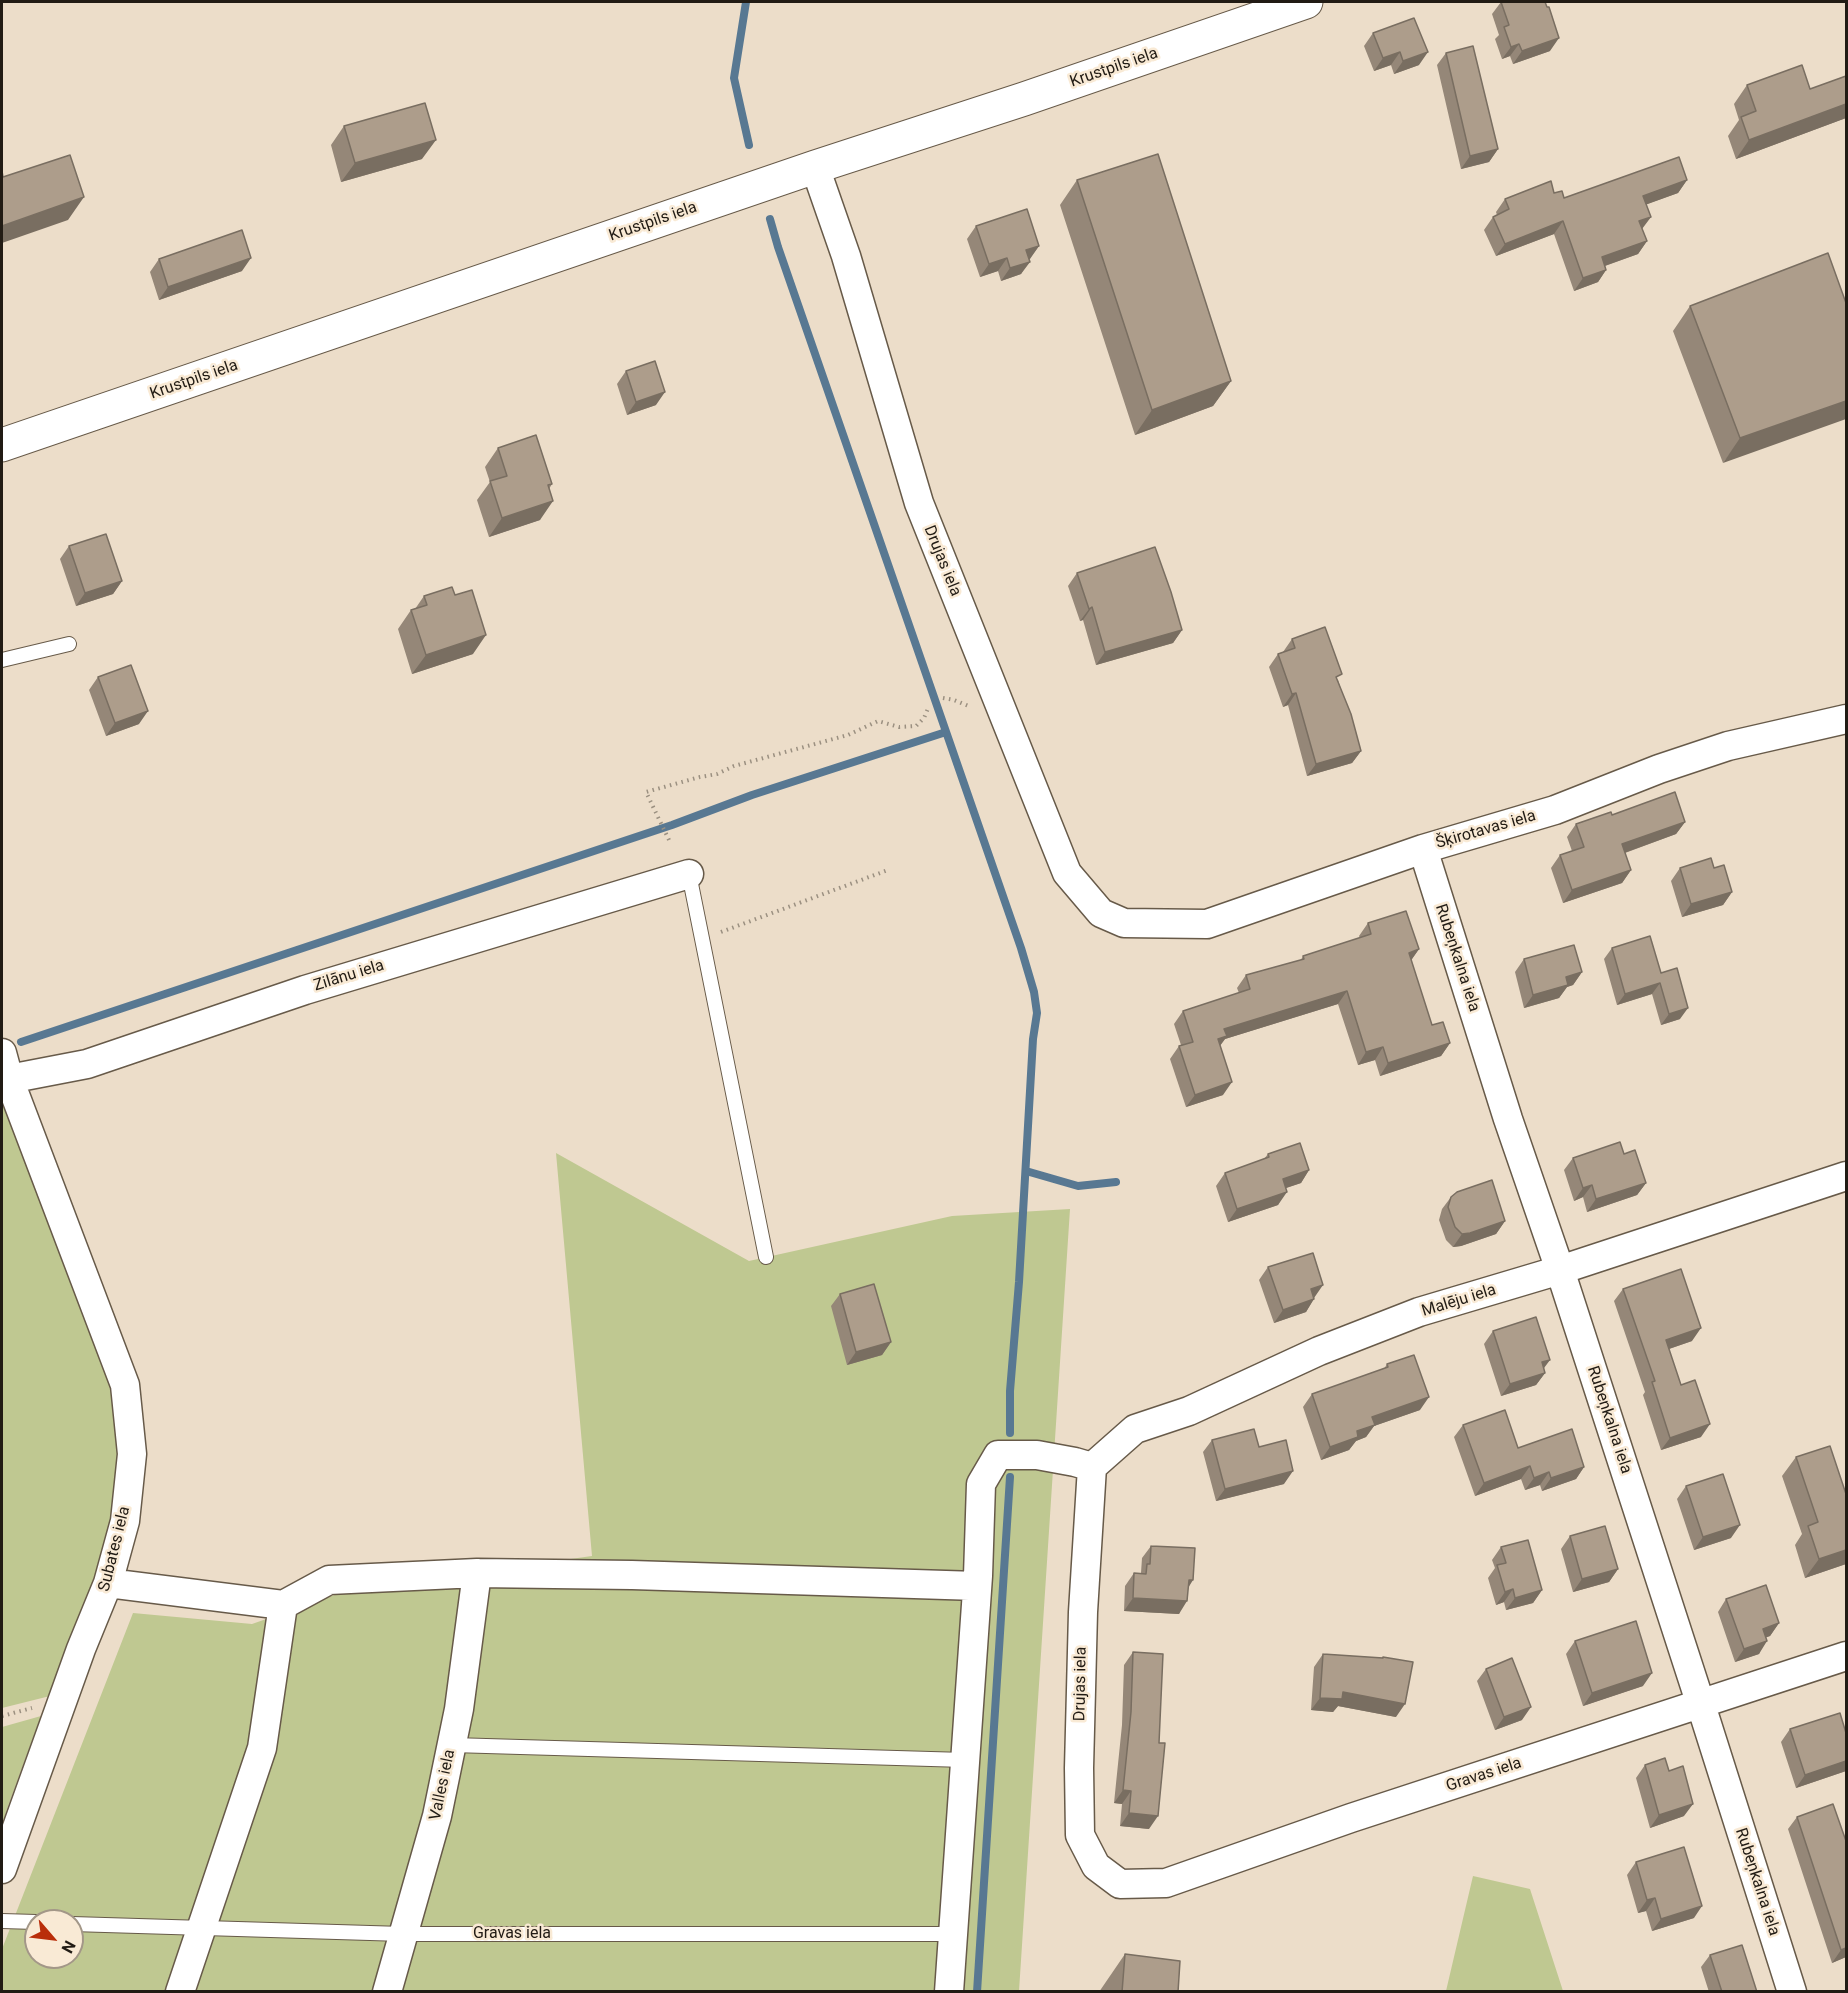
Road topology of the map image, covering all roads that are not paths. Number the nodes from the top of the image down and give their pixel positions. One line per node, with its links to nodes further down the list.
1 (1306, 2): 2 (street, Krustpils iela)
2 (815, 167): 3 (street, Krustpils iela); 9 (street, Drujas iela)
3 (2, 445)
4 (69, 644): 5 (lane)
5 (2, 660)
6 (1846, 719): 7 (street, Šķirotavas iela)
7 (1423, 849): 9 (street, Šķirotavas iela); 13 (street, Rubeņkalna iela)
8 (689, 874): 10 (street, Zilānu iela); 12 (lane)
9 (1124, 923)
10 (5, 1066): 16 (street, Subates iela)
11 (1846, 1176): 13 (street, Malēju iela)
12 (766, 1257)
13 (1560, 1270): 14 (street, Malēju iela); 20 (street, Rubeņkalna iela)
14 (1092, 1467): 17 (street); 24 (street, Drujas iela)
15 (477, 1573): 17 (street); 18 (street); 21 (street, Valles iela)
16 (108, 1583): 18 (street); 23 (street, Subates iela)
17 (977, 1586): 22 (street)
18 (283, 1605): 28 (street)
19 (1846, 1656): 20 (street, Gravas iela)
20 (1701, 1705): 24 (street, Gravas iela); 34 (street, Rubeņkalna iela)
21 (452, 1745): 22 (lane); 29 (street, Valles iela)
22 (965, 1760): 30 (street)
23 (2, 1869)
24 (1120, 1884)
25 (2, 1921): 26 (lane)
26 (24, 1922)
27 (84, 1923): 28 (lane, Gravas iela)
28 (202, 1928): 29 (lane, Gravas iela); 31 (street)
29 (403, 1934): 30 (lane, Gravas iela); 32 (street, Valles iela)
30 (952, 1934): 33 (street)
31 (180, 1992)
32 (387, 1992)
33 (949, 1992)
34 (1792, 1992)

